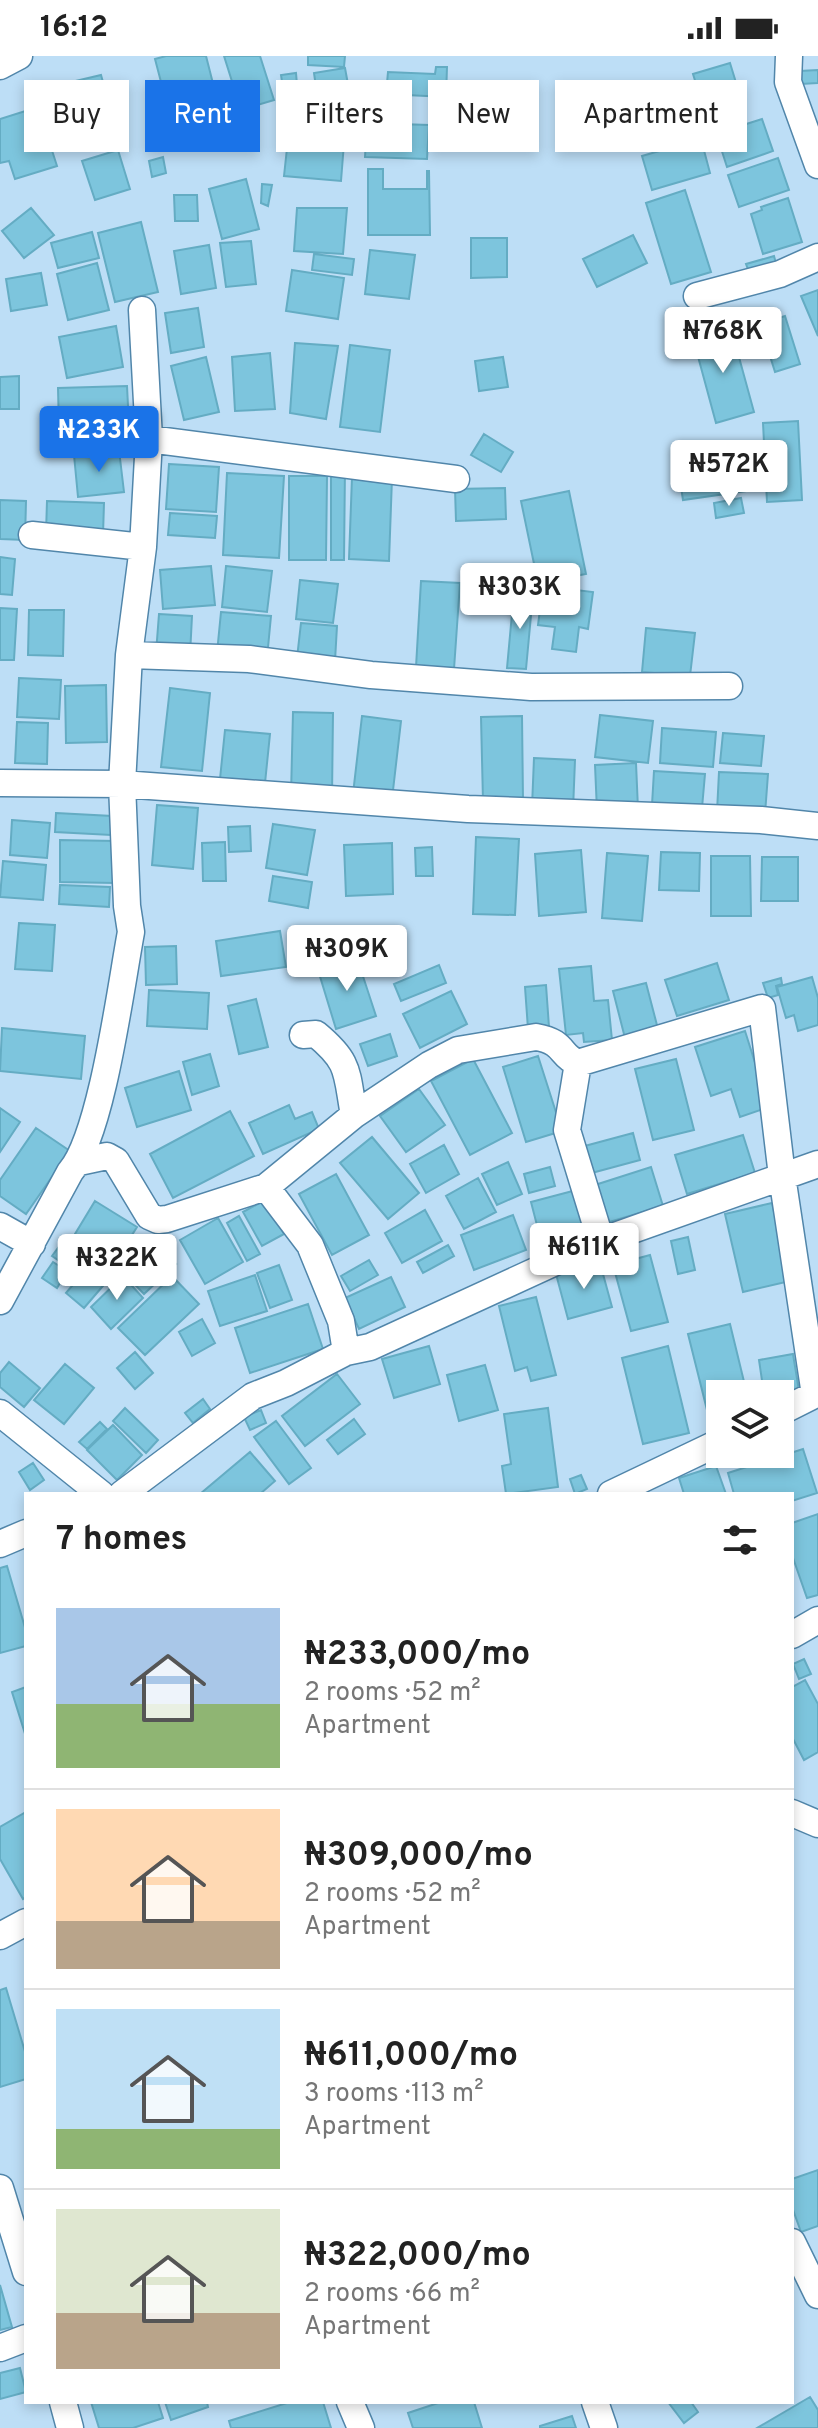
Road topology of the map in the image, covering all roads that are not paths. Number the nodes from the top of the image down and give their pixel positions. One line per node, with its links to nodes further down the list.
1 (19, 56): 3 (street)
2 (789, 56): 4 (street)
3 (0, 66)
4 (818, 165)
5 (818, 257): 6 (street)
6 (697, 296)
7 (142, 310): 8 (street)
8 (149, 439): 9 (street); 11 (street)
9 (456, 479)
10 (32, 535): 11 (street)
11 (143, 547): 12 (street)
12 (129, 655): 13 (street); 15 (street)
13 (729, 686)
14 (0, 783): 15 (street)
15 (122, 784): 16 (street); 20 (street)
16 (818, 826)
17 (303, 1035): 19 (street)
18 (578, 1063): 19 (street); 22 (street); 25 (street)
19 (354, 1115): 23 (street)
20 (79, 1162): 23 (street); 26 (street)
21 (818, 1164): 22 (street)
22 (782, 1176): 25 (street); 29 (street)
23 (266, 1187): 28 (street)
24 (0, 1226): 26 (street)
25 (601, 1241): 28 (street)
26 (32, 1244): 27 (street)
27 (0, 1301)
28 (346, 1352): 34 (street)
29 (816, 1394): 30 (street)
30 (794, 1405)
31 (0, 1413): 33 (street)
32 (706, 1449): 35 (street)
33 (99, 1492)
34 (125, 1492)
35 (615, 1492)
36 (24, 1534): 37 (street)
37 (0, 1544)
38 (818, 1620): 39 (street)
39 (794, 1634)
40 (794, 1814): 41 (street)
41 (818, 1824)
42 (24, 1923): 43 (street)
43 (0, 1936)
44 (0, 2188): 46 (street)
45 (804, 2255): 47 (street)
46 (24, 2266)
47 (818, 2295)
48 (24, 2339): 49 (street)
49 (0, 2348)
50 (64, 2404): 53 (street)
51 (351, 2404): 54 (street)
52 (596, 2404): 55 (street)
53 (70, 2428)
54 (361, 2428)
55 (604, 2428)

